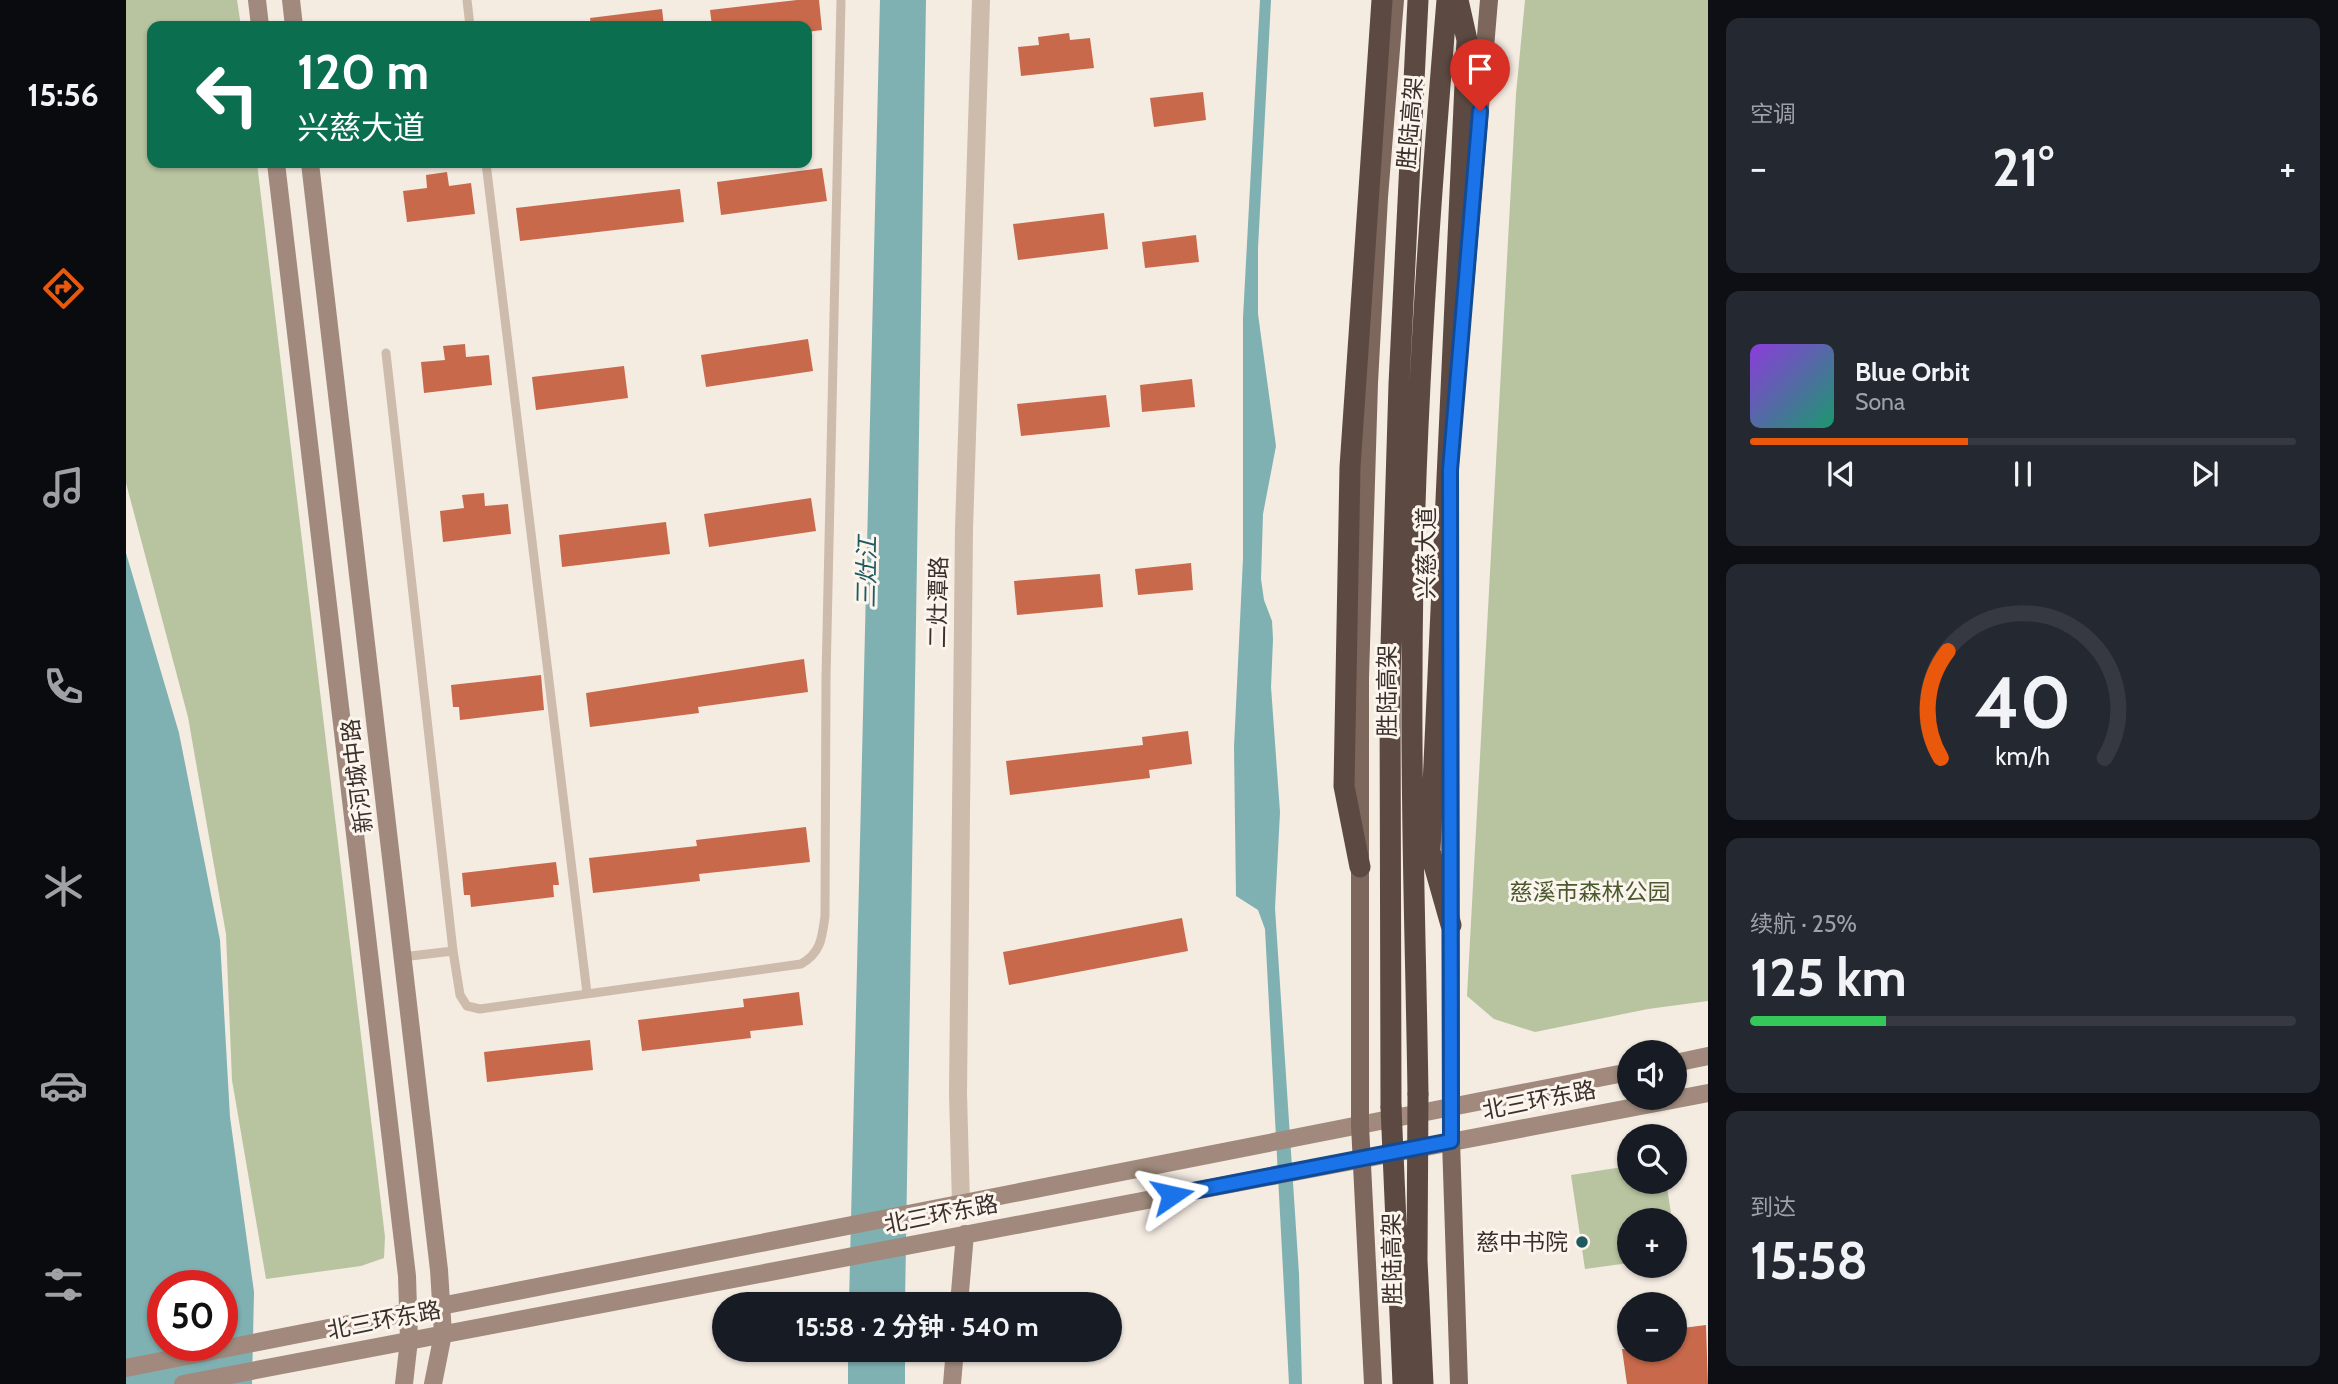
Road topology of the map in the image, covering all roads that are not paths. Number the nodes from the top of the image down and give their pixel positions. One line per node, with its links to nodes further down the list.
1 (257, 0): 12 (main road)
2 (291, 0): 13 (main road)
3 (467, 0): 14 (lane)
4 (841, 0): 23 (lane)
5 (981, 0): 32 (street, 二灶潭路)
6 (1382, 0): 19 (highway)
7 (1395, 0): 19 (main road)
8 (1418, 0): 46 (highway, 胜陆高架, bridge)
9 (1447, 0): 47 (highway, 胜陆高架, bridge)
10 (1458, 0): 20 (highway)
11 (1489, 0): 20 (main road, 兴慈大道)
12 (259, 21)
13 (293, 21)
14 (469, 21)
15 (277, 168): 36 (main road, 新河城中路)
16 (311, 168): 22 (main road, 新河城中路)
17 (487, 168): 23 (lane)
18 (386, 353): 21 (lane)
19 (1360, 867): 29 (main road)
20 (1451, 925): 28 (main road, 兴慈大道)
21 (453, 951): 22 (lane); 23 (lane)
22 (402, 957): 35 (main road, 新河城中路)
23 (587, 993)
24 (1708, 1056): 25 (main road)
25 (1687, 1060)
26 (1617, 1074): 28 (main road, 北三环东路)
27 (1708, 1093): 30 (main road, 北三环东路)
28 (1451, 1108): 29 (main road, 北三环东路); 30 (main road, 兴慈大道)
29 (1360, 1125): 31 (main road); 32 (main road, 北三环东路)
30 (1451, 1141): 31 (main road, 北三环东路); 48 (main road, 兴慈大道)
31 (1361, 1158): 33 (main road, 北三环东路); 45 (main road)
32 (961, 1204): 35 (main road, 北三环东路)
33 (965, 1234): 34 (main road); 37 (main road, 北三环东路)
34 (960, 1292)
35 (442, 1305): 36 (main road, 北三环东路); 37 (main road, 新河城中路)
36 (408, 1312): 38 (main road, 新河城中路); 40 (main road, 北三环东路)
37 (443, 1334): 38 (main road, 北三环东路); 43 (main road, 新河城中路)
38 (409, 1340): 41 (main road, 北三环东路); 42 (main road, 新河城中路)
39 (954, 1362): 44 (main road)
40 (126, 1368)
41 (183, 1384)
42 (404, 1384)
43 (433, 1384)
44 (953, 1384)
45 (1373, 1384)
46 (1403, 1384)
47 (1423, 1384)
48 (1459, 1384)

